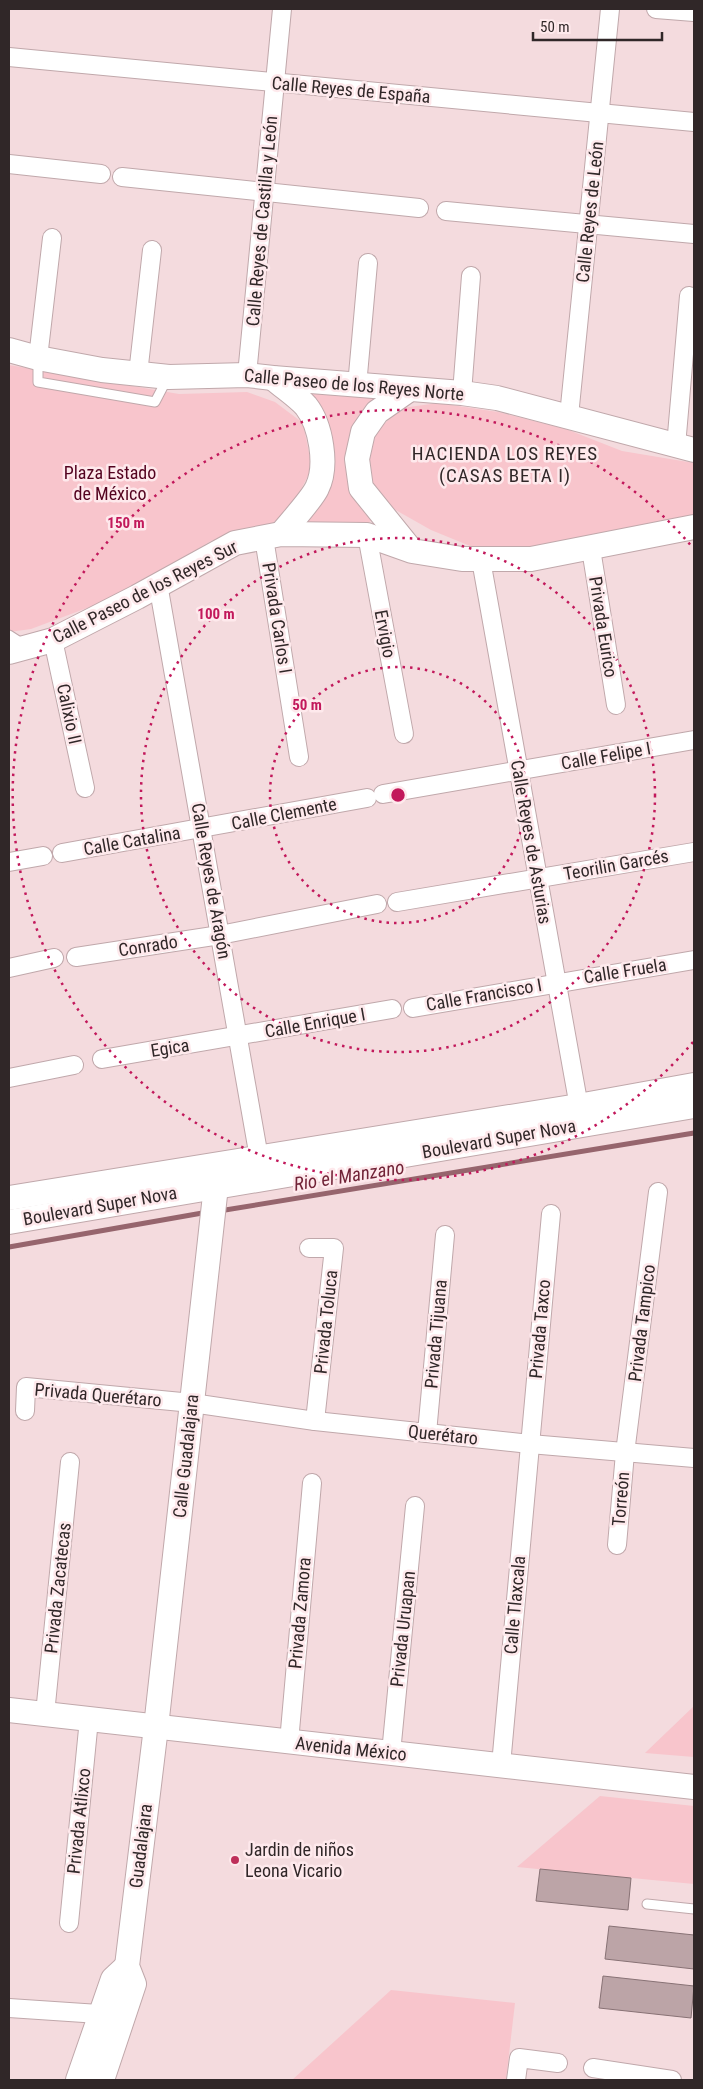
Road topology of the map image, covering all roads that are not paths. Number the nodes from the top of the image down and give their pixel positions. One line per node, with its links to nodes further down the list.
1 (282, 9): 6 (street, Calle Reyes de Castilla y León)
2 (610, 9): 7 (street, Calle Reyes de León)
3 (656, 9): 4 (street)
4 (694, 12)
5 (9, 58): 6 (street, Calle Reyes de España)
6 (275, 83): 7 (street, Calle Reyes de España); 12 (street, Calle Reyes de Castilla y León)
7 (600, 114): 8 (street, Calle Reyes de España); 15 (street, Calle Reyes de León)
8 (694, 122)
9 (9, 164): 10 (street)
10 (101, 174)
11 (122, 177): 12 (street)
12 (265, 191): 13 (street); 25 (street, Calle Reyes de Castilla y León)
13 (419, 208)
14 (446, 212): 15 (street)
15 (589, 224): 16 (street); 31 (street, Calle Reyes de León)
16 (694, 234)
17 (52, 238): 23 (street)
18 (152, 250): 24 (street)
19 (368, 263): 28 (street)
20 (471, 276): 30 (street)
21 (689, 296): 32 (street)
22 (9, 350): 23 (street, Calle Paseo de los Reyes Norte)
23 (38, 358): 24 (street, Calle Paseo de los Reyes Norte); 26 (lane)
24 (138, 374): 26 (street, Calle Paseo de los Reyes Norte)
25 (248, 374): 26 (street, Calle Paseo de los Reyes Norte); 27 (street, Calle Paseo de los Reyes Norte)
26 (169, 377)
27 (273, 378): 28 (street, Calle Paseo de los Reyes Norte); 35 (street)
28 (357, 386): 29 (street, Calle Paseo de los Reyes Norte)
29 (410, 389): 30 (street, Calle Paseo de los Reyes Norte); 37 (street)
30 (462, 393): 31 (street, Calle Paseo de los Reyes Norte)
31 (570, 416): 32 (street, Calle Paseo de los Reyes Norte)
32 (685, 448)
33 (694, 527): 36 (street, Calle Paseo de los Reyes Sur)
34 (366, 535): 35 (street, Calle Paseo de los Reyes Sur); 37 (street, Calle Paseo de los Reyes Sur); 43 (street, Ervigio)
35 (272, 536): 39 (street, Calle Paseo de los Reyes Sur); 45 (street, Privada Carlos I)
36 (591, 549): 38 (street, Calle Paseo de los Reyes Sur); 42 (street, Privada Eurico)
37 (412, 551): 38 (street, Calle Paseo de los Reyes Sur)
38 (481, 560): 46 (street, Calle Reyes de Asturias)
39 (158, 584): 40 (street, Calle Paseo de los Reyes Sur); 49 (street, Calle Reyes de Aragón)
40 (53, 640): 41 (street, Calle Paseo de los Reyes Sur); 47 (street, Calixio II)
41 (15, 645)
42 (616, 705)
43 (404, 734)
44 (694, 740): 46 (street, Calle Felipe I)
45 (299, 757)
46 (518, 771): 48 (street, Calle Felipe I); 54 (street, Calle Reyes de Asturias)
47 (85, 788)
48 (375, 796): 49 (street, Calle Clemente)
49 (201, 829): 51 (street, Calle Catalina); 57 (street, Calle Reyes de Aragón)
50 (694, 852): 54 (street, Teorilin Garcés)
51 (62, 853)
52 (43, 856): 53 (street)
53 (9, 862)
54 (538, 879): 55 (street, Teorilin Garcés); 62 (street, Calle Reyes de Asturias)
55 (397, 902)
56 (377, 904): 57 (street, Conrado)
57 (220, 935): 58 (street, Conrado); 65 (street, Calle Reyes de Aragón)
58 (76, 957)
59 (54, 958): 61 (street)
60 (694, 960): 62 (street, Calle Fruela)
61 (9, 968)
62 (556, 982): 63 (street, Calle Francisco I); 71 (street, Calle Reyes de Asturias)
63 (413, 1008)
64 (392, 1009): 65 (street, Calle Enrique I)
65 (238, 1037): 66 (street, Egica); 72 (street, Calle Reyes de Aragón)
66 (102, 1058)
67 (74, 1065): 68 (street)
68 (9, 1078)
69 (694, 1085): 71 (street, Boulevard Super Nova)
70 (694, 1106): 71 (street, Boulevard Super Nova)
71 (580, 1115): 72 (street, Boulevard Super Nova)
72 (261, 1168): 73 (street, Boulevard Super Nova); 75 (street, Boulevard Super Nova)
73 (216, 1191): 77 (street, Boulevard Super Nova); 80 (street, Calle Guadalajara)
74 (658, 1192): 85 (street, Privada Tampico)
75 (9, 1198)
76 (551, 1214): 84 (street, Privada Taxco)
77 (9, 1222)
78 (445, 1235): 83 (street, Privada Tijuana)
79 (309, 1248): 82 (street, Privada Toluca)
80 (192, 1403): 81 (street, Privada Querétaro); 82 (street, Querétaro); 94 (street, Calle Guadalajara)
81 (25, 1411)
82 (315, 1421): 83 (street, Querétaro)
83 (427, 1433): 84 (street, Querétaro)
84 (530, 1444): 85 (street, Querétaro); 97 (street, Calle Tlaxcala)
85 (625, 1453): 86 (street, Querétaro); 90 (street, Torreón)
86 (694, 1458)
87 (70, 1462): 92 (street, Privada Zacatecas)
88 (312, 1484): 95 (street, Privada Zamora)
89 (415, 1506): 96 (street, Privada Uruapan)
90 (617, 1545)
91 (9, 1710): 92 (street, Avenida México)
92 (45, 1714): 93 (street, Avenida México)
93 (89, 1719): 94 (street, Avenida México); 101 (street, Privada Atlixco)
94 (156, 1727): 95 (street, Avenida México); 102 (street, Guadalajara)
95 (289, 1742): 96 (street, Avenida México)
96 (391, 1753): 97 (street, Avenida México)
97 (501, 1765): 98 (street, Avenida México)
98 (694, 1787)
99 (647, 1904): 100 (lane)
100 (694, 1909)
101 (69, 1924)
102 (127, 1966): 104 (street); 109 (street)
103 (9, 2008): 104 (street)
104 (100, 2014): 108 (street)
105 (558, 2063): 110 (street)
106 (593, 2068): 107 (street)
107 (636, 2077): 111 (street)
108 (78, 2080)
109 (102, 2080)
110 (516, 2080)
111 (672, 2080)

